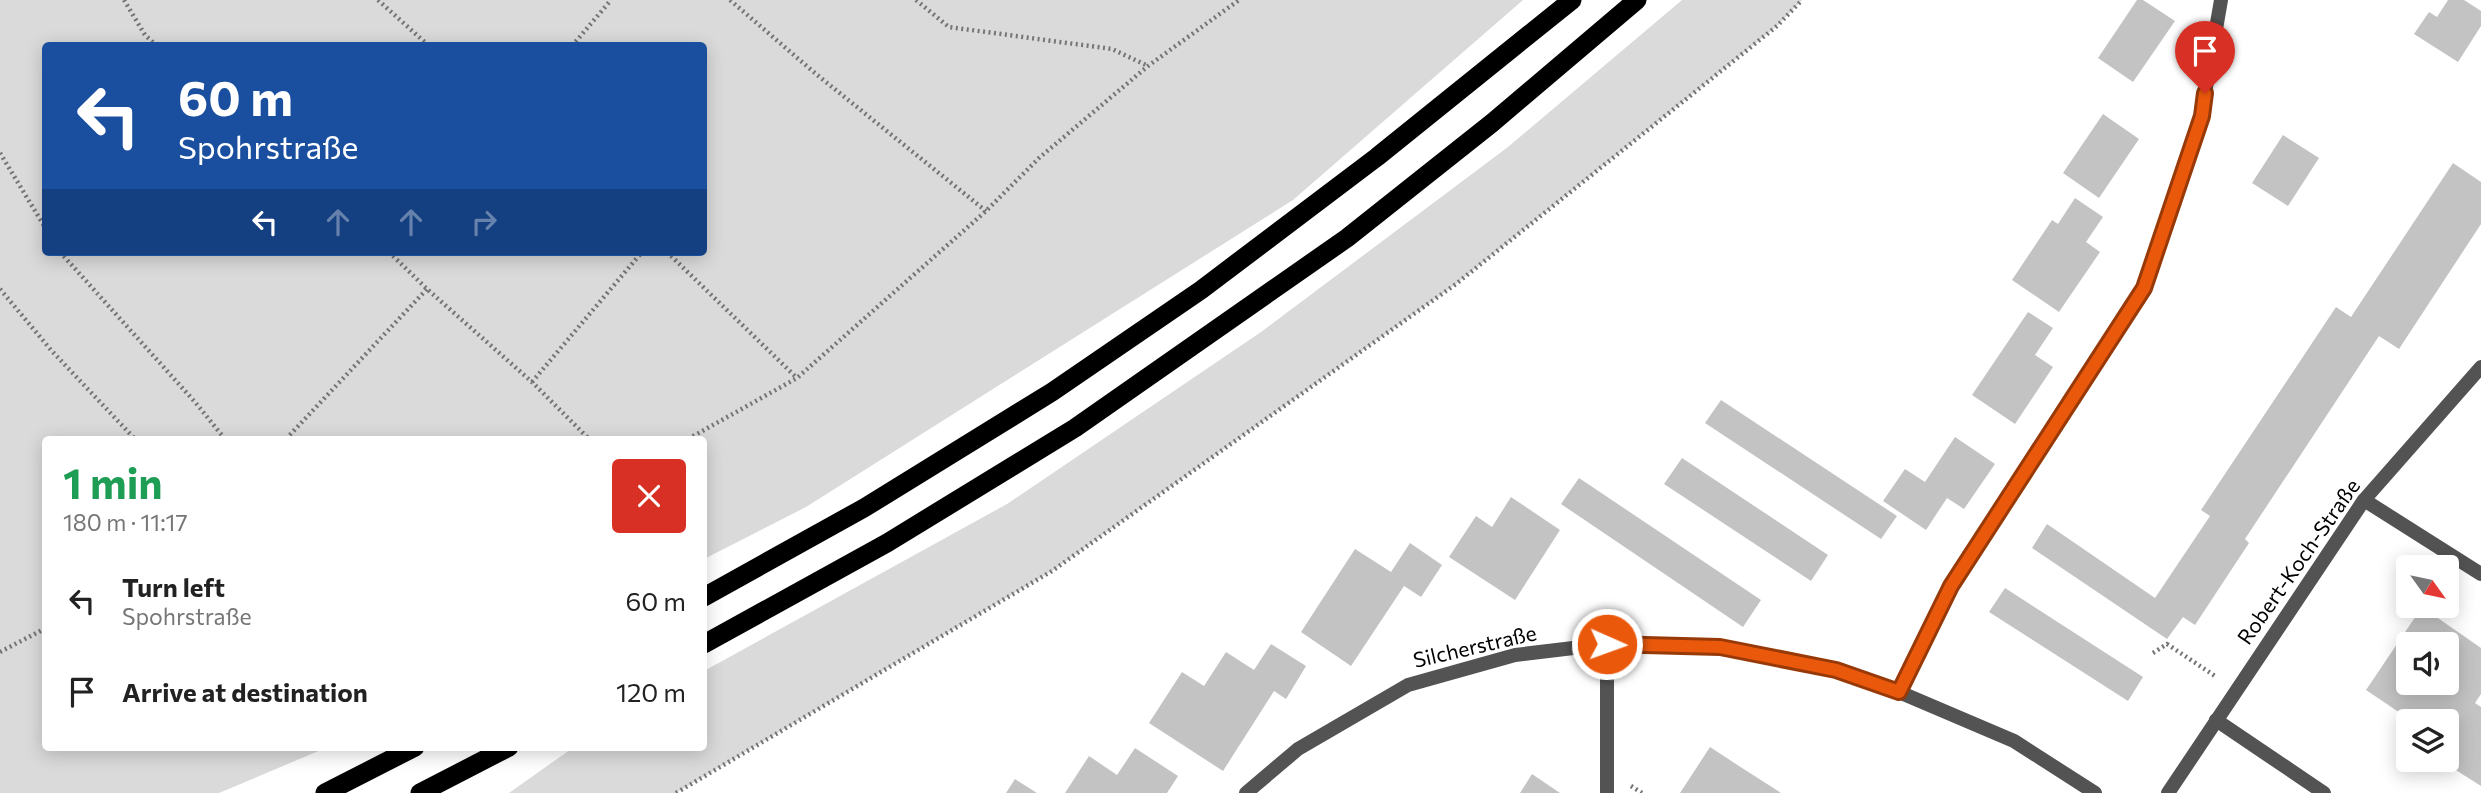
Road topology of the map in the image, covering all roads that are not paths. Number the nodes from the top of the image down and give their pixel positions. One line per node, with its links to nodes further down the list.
1 (1573, 0): 7 (highway)
2 (1637, 0): 8 (highway)
3 (2221, 0): 10 (street)
4 (2481, 367): 5 (street, Robert-Koch-Straße)
5 (2364, 500): 6 (street); 11 (street, Robert-Koch-Straße)
6 (2481, 574)
7 (707, 595)
8 (707, 642)
9 (1607, 644): 10 (street, Silcherstraße); 16 (street, Silcherstraße); 17 (street)
10 (1899, 692): 18 (street, Silcherstraße)
11 (2216, 720): 19 (street, Robert-Koch-Straße); 20 (street)
12 (407, 751): 14 (highway)
13 (501, 751): 15 (highway)
14 (325, 793)
15 (420, 793)
16 (1246, 793)
17 (1606, 793)
18 (2095, 793)
19 (2168, 793)
20 (2324, 793)

